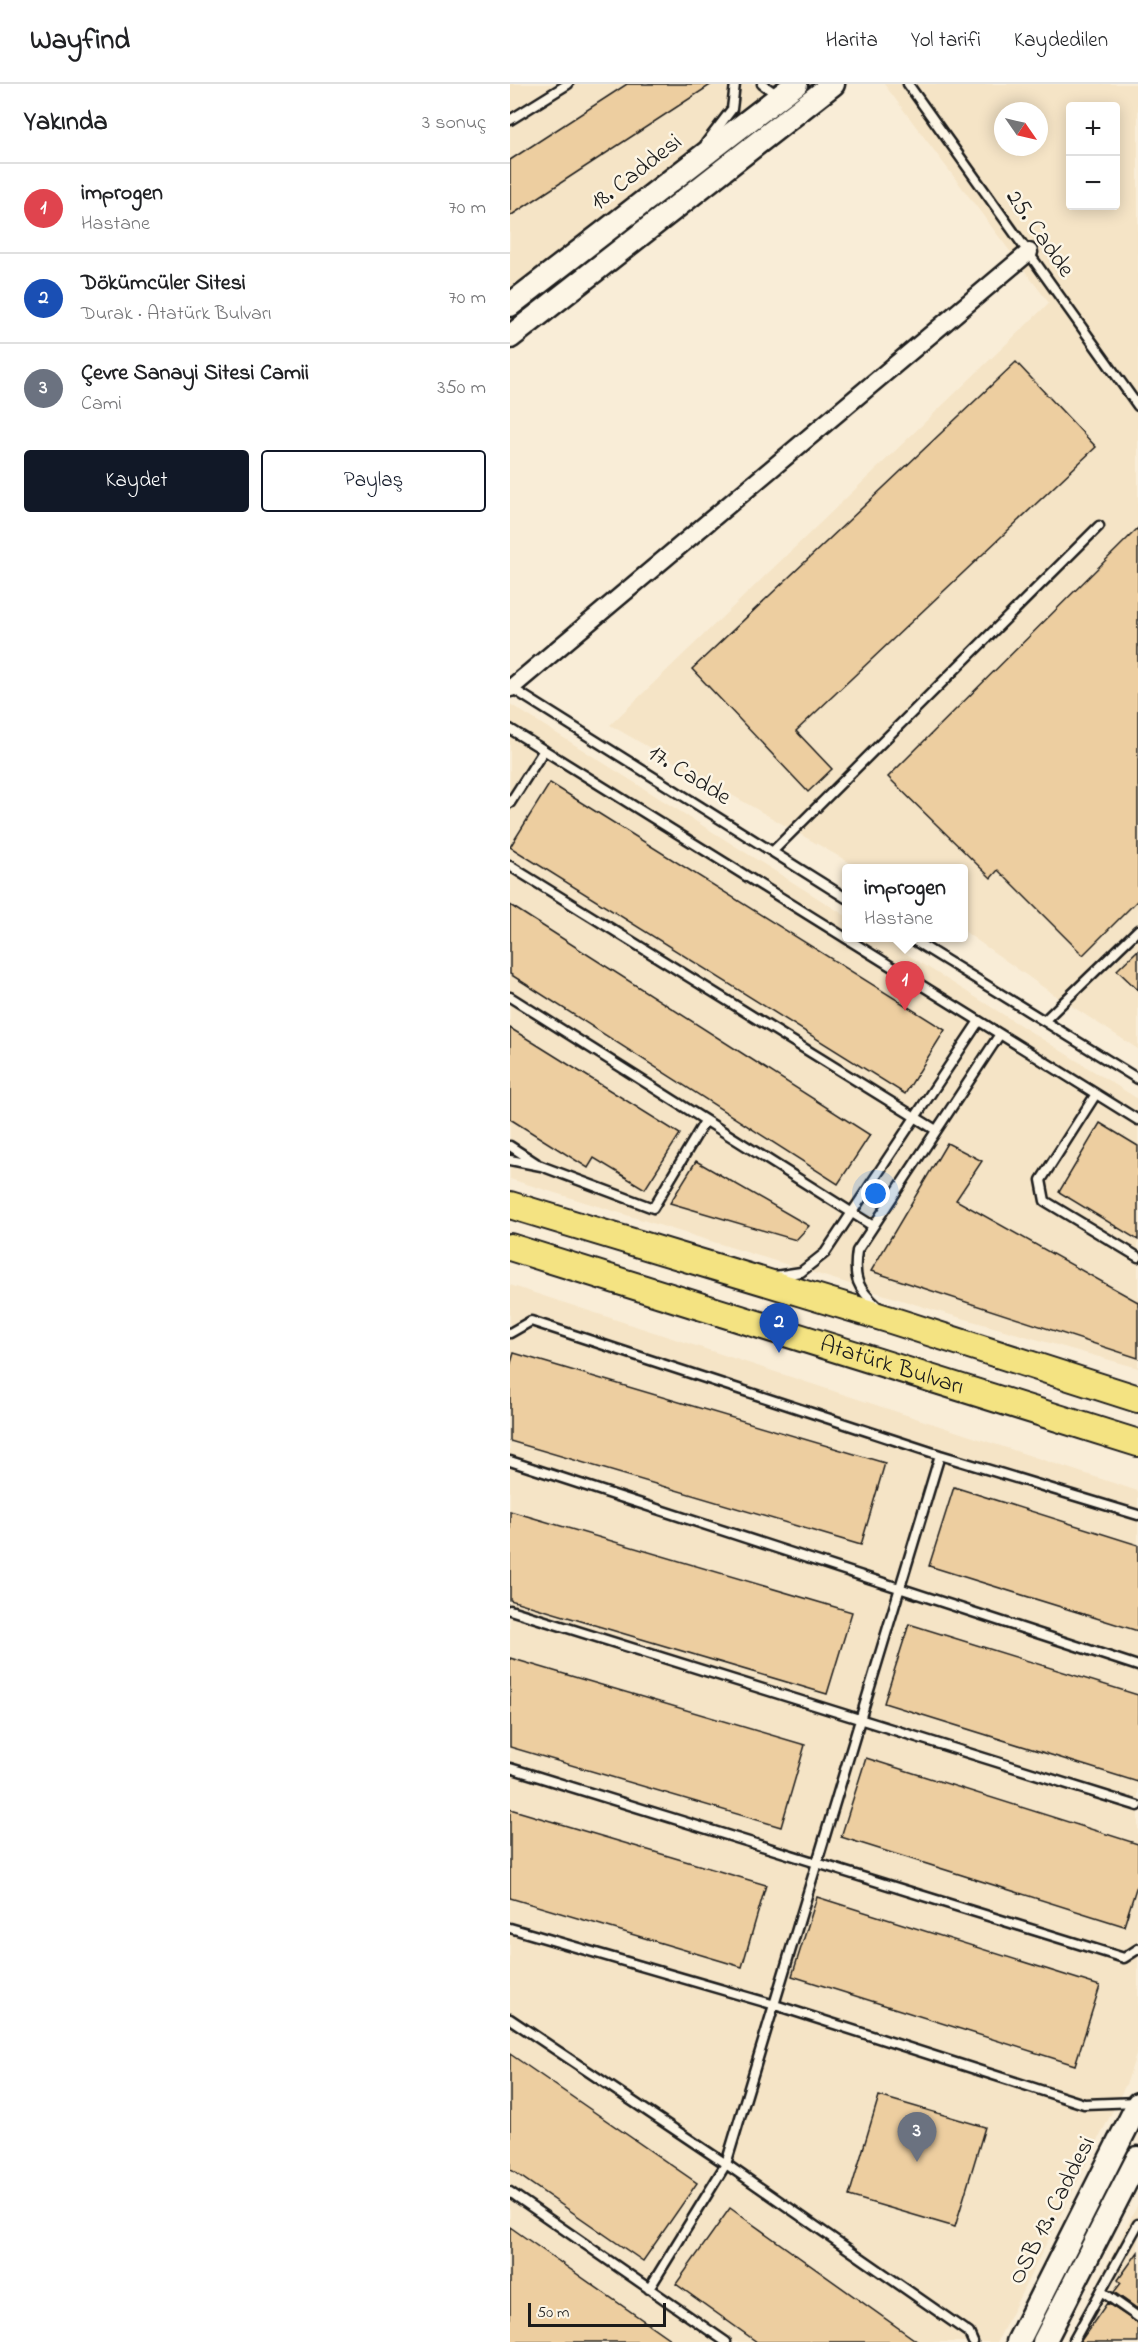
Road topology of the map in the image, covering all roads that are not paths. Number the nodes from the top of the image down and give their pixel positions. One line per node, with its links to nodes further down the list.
1 (568, 84): 6 (lane)
2 (735, 84): 7 (lane)
3 (833, 84): 5 (street)
4 (908, 84): 8 (lane, 25. Cadde)
5 (788, 96): 7 (street, 18. Caddesi); 10 (street)
6 (510, 120)
7 (684, 170): 9 (street, 18. Caddesi)
8 (1029, 252): 11 (lane, 25. Cadde); 13 (street)
9 (510, 305)
10 (510, 337)
11 (1138, 406)
12 (1099, 526): 17 (lane)
13 (511, 687): 17 (lane, 17. Cadde)
14 (510, 729): 15 (lane)
15 (544, 750): 16 (lane); 21 (lane)
16 (510, 803)
17 (773, 851): 19 (lane, 17. Cadde)
18 (510, 866): 30 (lane)
19 (842, 895)
20 (1138, 930): 25 (lane)
21 (842, 936)
22 (852, 942): 26 (lane)
23 (917, 942): 25 (lane)
24 (510, 997): 32 (lane)
25 (1044, 1020): 28 (lane)
26 (979, 1021): 27 (lane); 30 (lane)
27 (1000, 1034): 29 (lane); 33 (lane)
28 (1138, 1079)
29 (1096, 1094): 31 (lane); 41 (lane)
30 (915, 1117): 33 (lane); 38 (lane)
31 (1138, 1120)
32 (705, 1121): 36 (lane); 38 (lane)
33 (936, 1130): 39 (lane)
34 (510, 1146): 36 (lane)
35 (510, 1160): 36 (lane)
36 (541, 1166)
37 (510, 1205): 42 (main road, Atatürk Bulvarı)
38 (852, 1212): 39 (lane); 42 (lane)
39 (873, 1226): 43 (lane)
40 (510, 1248): 46 (main road, Atatürk Bulvarı)
41 (1138, 1257)
42 (757, 1278): 43 (main road, Atatürk Bulvarı)
43 (891, 1320): 45 (main road, Atatürk Bulvarı)
44 (510, 1333): 47 (lane)
45 (1138, 1399)
46 (1138, 1443)
47 (940, 1455): 49 (lane); 50 (lane)
48 (510, 1461): 50 (lane)
49 (1138, 1515)
50 (901, 1589): 52 (lane); 53 (lane)
51 (510, 1610): 53 (lane)
52 (1138, 1666)
53 (861, 1721): 55 (lane); 56 (lane)
54 (510, 1768): 56 (lane)
55 (1138, 1806)
56 (816, 1865): 58 (lane); 59 (lane)
57 (510, 1928): 59 (lane)
58 (1138, 1949)
59 (775, 2005): 61 (lane); 63 (lane)
60 (510, 2019): 63 (lane)
61 (1138, 2103): 71 (street, OSB 13. Caddesi)
62 (1138, 2158): 72 (street)
63 (726, 2164): 66 (lane); 70 (lane)
64 (510, 2192): 66 (lane)
65 (1138, 2224): 67 (lane)
66 (649, 2289): 69 (lane)
67 (1101, 2291): 68 (lane); 73 (lane)
68 (1138, 2317)
69 (726, 2342)
70 (974, 2342)
71 (1018, 2342)
72 (1044, 2342)
73 (1073, 2342)

